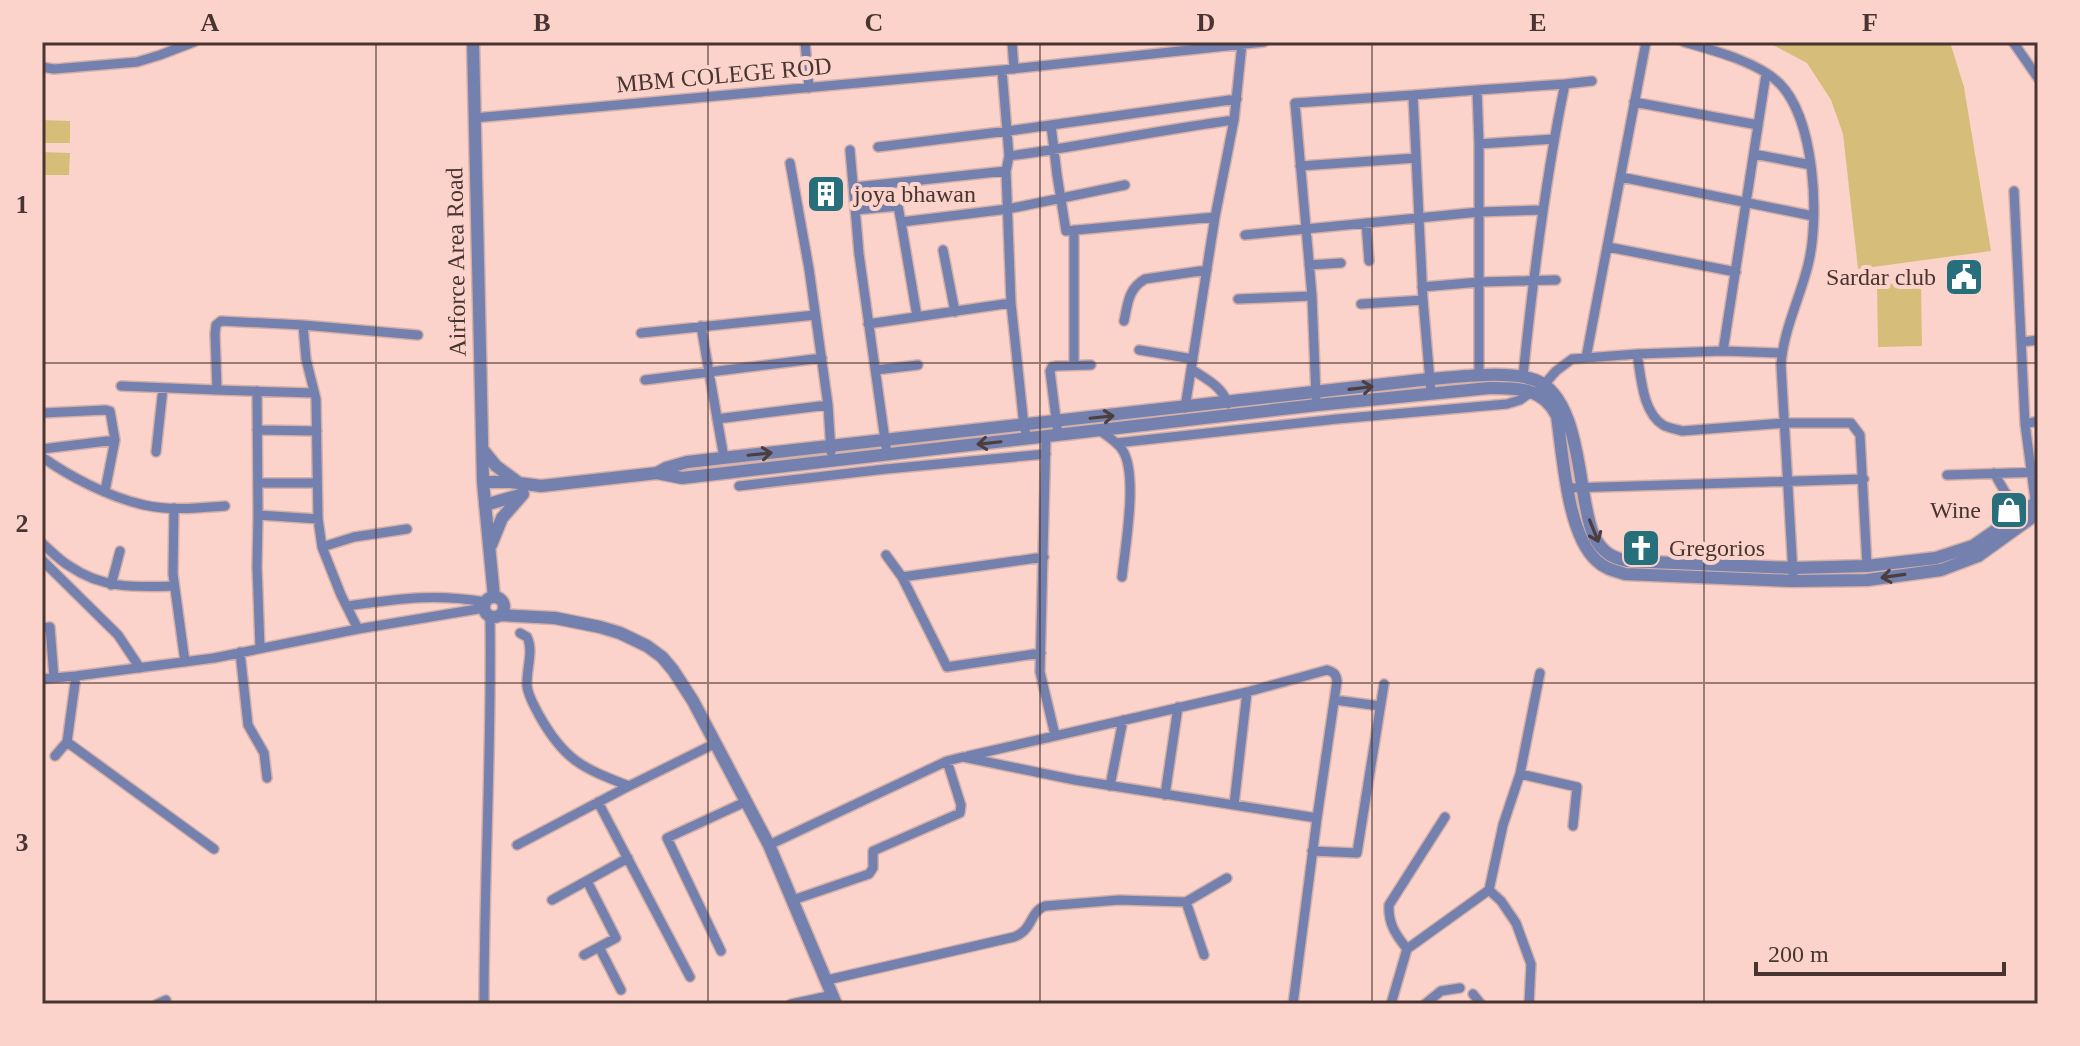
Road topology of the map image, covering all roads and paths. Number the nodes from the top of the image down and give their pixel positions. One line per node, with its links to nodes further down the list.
1 (194, 42): 11 (street)
2 (473, 42): 23 (street, Airforce Area Road)
3 (805, 42): 18 (street)
4 (1012, 42): 12 (street)
5 (1264, 42): 9 (street, MBM COLEGE ROD)
6 (1646, 42): 22 (street)
7 (1684, 42): 14 (street)
8 (2013, 42): 15 (street)
9 (1242, 44): 10 (street, MBM COLEGE ROD); 21 (street)
10 (1172, 48): 12 (street, MBM COLEGE ROD)
11 (42, 67)
12 (1014, 69): 13 (street, MBM COLEGE ROD)
13 (1002, 70): 18 (street, MBM COLEGE ROD); 27 (street)
14 (1766, 74): 26 (street); 37 (street)
15 (2038, 78)
16 (1592, 81): 17 (street)
17 (1565, 84): 19 (street); 28 (street)
18 (809, 88): 23 (street, MBM COLEGE ROD)
19 (1477, 90): 20 (street); 29 (street)
20 (1413, 95): 35 (street); 38 (street)
21 (1237, 99): 24 (street); 25 (street)
22 (1634, 102): 26 (street); 40 (street)
23 (474, 118): 129 (street, Airforce Area Road)
24 (1234, 120): 32 (street); 51 (street)
25 (1051, 125): 27 (street); 32 (street)
26 (1758, 125): 33 (street)
27 (1008, 131): 30 (street); 34 (street)
28 (1554, 139): 29 (street); 48 (street)
29 (1479, 144): 49 (street)
30 (878, 147)
31 (850, 150): 42 (street)
32 (1053, 150): 34 (street); 44 (street)
33 (1754, 154): 37 (street); 45 (street)
34 (1009, 156): 39 (street)
35 (1416, 158): 38 (street); 52 (street)
36 (790, 163): 75 (street)
37 (1811, 165): 50 (street)
38 (1300, 166): 55 (street)
39 (1006, 171): 42 (street); 46 (street)
40 (1621, 177): 45 (street); 58 (street)
41 (1125, 185): 44 (street)
42 (855, 187): 47 (street)
43 (2014, 191): 84 (street)
44 (1061, 198): 46 (street); 56 (street)
45 (1746, 203): 50 (street); 64 (street)
46 (1008, 209): 53 (street); 72 (street)
47 (856, 210): 53 (street); 78 (street)
48 (1543, 210): 49 (street); 65 (street)
49 (1479, 212): 52 (street); 67 (street)
50 (1813, 216): 87 (street)
51 (1215, 217): 56 (street); 63 (street)
52 (1419, 219): 54 (street); 68 (street)
53 (901, 222): 76 (street)
54 (1366, 223): 55 (street); 60 (street)
55 (1305, 228): 57 (street); 62 (street)
56 (1074, 230): 93 (street)
57 (1245, 235)
58 (1608, 247): 64 (street); 90 (street)
59 (943, 250): 74 (street)
60 (1369, 261)
61 (1341, 263): 62 (street)
62 (1309, 265): 69 (street)
63 (1207, 270): 77 (street); 91 (street)
64 (1736, 272): 86 (street)
65 (1533, 280): 66 (street); 67 (street); 98 (street)
66 (1556, 280)
67 (1480, 282): 68 (street); 97 (street)
68 (1422, 287): 71 (street)
69 (1312, 296): 70 (street); 109 (street)
70 (1238, 299)
71 (1423, 300): 73 (street); 99 (street)
72 (1011, 303): 74 (street); 123 (street)
73 (1361, 304)
74 (955, 312): 76 (street)
75 (815, 315): 80 (street); 89 (street)
76 (917, 316): 78 (street)
77 (1124, 321)
78 (868, 324): 95 (street)
79 (303, 325): 82 (street); 103 (street); 106 (street)
80 (701, 326): 81 (street); 96 (street)
81 (641, 333)
82 (418, 335)
83 (2038, 340): 84 (street)
84 (2022, 342): 118 (street)
85 (1139, 350): 91 (street)
86 (1723, 351): 87 (street); 88 (street)
87 (1782, 353): 117 (street)
88 (1637, 354): 90 (street); 117 (street)
89 (822, 358): 96 (street); 110 (street)
90 (1586, 358): 104 (street)
91 (1192, 364): 111 (street); 112 (street)
92 (918, 365): 95 (street)
93 (1074, 365): 94 (street); 122 (street)
94 (1091, 365)
95 (876, 370): 125 (street)
96 (709, 373): 100 (street); 115 (street)
97 (1479, 375): 98 (street); 99 (street)
98 (1523, 376): 104 (street)
99 (1430, 379): 107 (street); 109 (street, one-way to 99)
100 (645, 380)
101 (121, 386): 102 (street)
102 (163, 388): 103 (street); 130 (street)
103 (217, 390): 105 (street)
104 (1537, 390): 107 (street); 114 (street); 147 (street)
105 (257, 391): 106 (street); 119 (street)
106 (314, 393): 121 (street)
107 (1431, 393): 108 (street)
108 (1396, 397): 109 (street); 114 (street)
109 (1316, 399): 112 (street)
110 (828, 405): 115 (street); 127 (street)
111 (1185, 408): 112 (street); 122 (street, one-way to 111)
112 (1229, 409): 120 (street)
113 (42, 413): 124 (street)
114 (1397, 414): 126 (street)
115 (717, 419): 134 (street)
116 (2038, 421): 118 (street)
117 (1785, 423): 141 (street); 143 (street)
118 (2025, 424): 137 (street)
119 (257, 430): 121 (street); 144 (street)
120 (1099, 430): 122 (street); 126 (street)
121 (317, 431): 145 (street)
122 (1053, 431): 123 (street); 132 (street)
123 (1026, 432): 125 (street); 131 (street, one-way to 131)
124 (115, 440): 128 (street); 149 (street)
125 (885, 440): 127 (street); 131 (street)
126 (1116, 443): 168 (street)
127 (830, 446): 134 (street, one-way to 127); 135 (street)
128 (42, 449)
129 (483, 450): 142 (street, Airforce Area Road); 148 (street)
130 (156, 452)
131 (891, 453): 135 (street); 136 (street)
132 (1046, 454): 136 (street); 163 (street)
133 (42, 457): 149 (street)
134 (724, 458): 138 (street)
135 (832, 461): 138 (street)
136 (886, 469): 146 (street)
137 (2034, 472): 139 (street); 153 (street)
138 (657, 473): 148 (street)
139 (1994, 473): 140 (street); 154 (street)
140 (1947, 475)
141 (1864, 479): 143 (street); 165 (street)
142 (483, 482): 148 (street); 150 (street, Airforce Area Road)
143 (1789, 482): 147 (street); 166 (street)
144 (258, 483): 145 (street); 155 (street)
145 (317, 483): 156 (street)
146 (739, 486)
147 (1575, 488): 166 (street)
148 (521, 489): 150 (street); 160 (street)
149 (105, 491): 152 (street)
150 (485, 505): 160 (street, Airforce Area Road)
151 (225, 506): 152 (street)
152 (174, 508): 170 (street)
153 (2037, 508): 154 (street); 166 (street, one-way to 166)
154 (2023, 511): 165 (street)
155 (258, 515): 156 (street); 176 (street)
156 (318, 519): 159 (street)
157 (407, 529): 159 (street)
158 (42, 543): 169 (street)
159 (322, 547): 171 (street)
160 (489, 548): 172 (street, Airforce Area Road)
161 (120, 551): 169 (street)
162 (886, 555): 167 (street)
163 (1044, 557): 167 (street); 178 (street)
164 (42, 560): 180 (street)
165 (1867, 566): 166 (street)
166 (1793, 574)
167 (902, 577): 178 (street)
168 (1122, 577)
169 (111, 585): 170 (street)
170 (174, 586): 179 (street)
171 (347, 606): 172 (street); 174 (street)
172 (493, 607): 174 (street); 193 (street); 230 (street, Airforce Area Road)
173 (42, 628): 183 (street)
174 (358, 629): 176 (street)
175 (520, 633): 199 (street)
176 (260, 648): 177 (street)
177 (240, 652): 179 (street); 198 (street)
178 (1041, 653): 191 (street)
179 (185, 662): 180 (street)
180 (140, 668): 182 (street)
181 (1540, 673): 197 (street)
182 (76, 676): 183 (street); 192 (street)
183 (54, 678): 184 (street)
184 (42, 679)
185 (1384, 684): 188 (street)
186 (1247, 692): 187 (street); 189 (street); 204 (street)
187 (1335, 700): 188 (street); 206 (street)
188 (1380, 706): 211 (street)
189 (1178, 707): 190 (street); 201 (street)
190 (1123, 720): 191 (street); 200 (street)
191 (1055, 735): 195 (street)
192 (67, 742): 194 (street); 210 (street)
193 (714, 744): 199 (street); 203 (street)
194 (55, 756)
195 (963, 757): 196 (street); 200 (street)
196 (947, 761): 209 (street); 217 (street)
197 (1520, 774): 207 (street); 215 (street)
198 (267, 778)
199 (629, 786): 202 (street)
200 (1110, 786): 201 (street)
201 (1165, 795): 204 (street)
202 (598, 802): 208 (street); 212 (street)
203 (745, 802): 209 (street); 221 (street)
204 (1234, 805): 206 (street)
205 (1445, 817): 220 (street)
206 (1317, 818): 211 (street)
207 (1573, 826)
208 (517, 845)
209 (769, 845): 217 (street)
210 (214, 849)
211 (1312, 851): 232 (street)
212 (628, 858): 214 (street); 224 (street)
213 (1227, 878): 218 (street)
214 (587, 881): 216 (street); 219 (street)
215 (1489, 890): 220 (street); 236 (street)
216 (552, 900)
217 (793, 900): 225 (street)
218 (1186, 902): 223 (street); 225 (street)
219 (599, 947): 222 (street); 227 (street)
220 (1407, 949): 233 (street)
221 (721, 951)
222 (584, 955)
223 (1204, 955)
224 (690, 977)
225 (827, 980): 229 (street)
226 (1460, 988): 234 (street)
227 (621, 990)
228 (1473, 994): 235 (street)
229 (835, 1000): 231 (street)
230 (484, 1004)
231 (791, 1004)
232 (1293, 1004)
233 (1391, 1004)
234 (1425, 1004)
235 (1481, 1004)
236 (1529, 1004)

